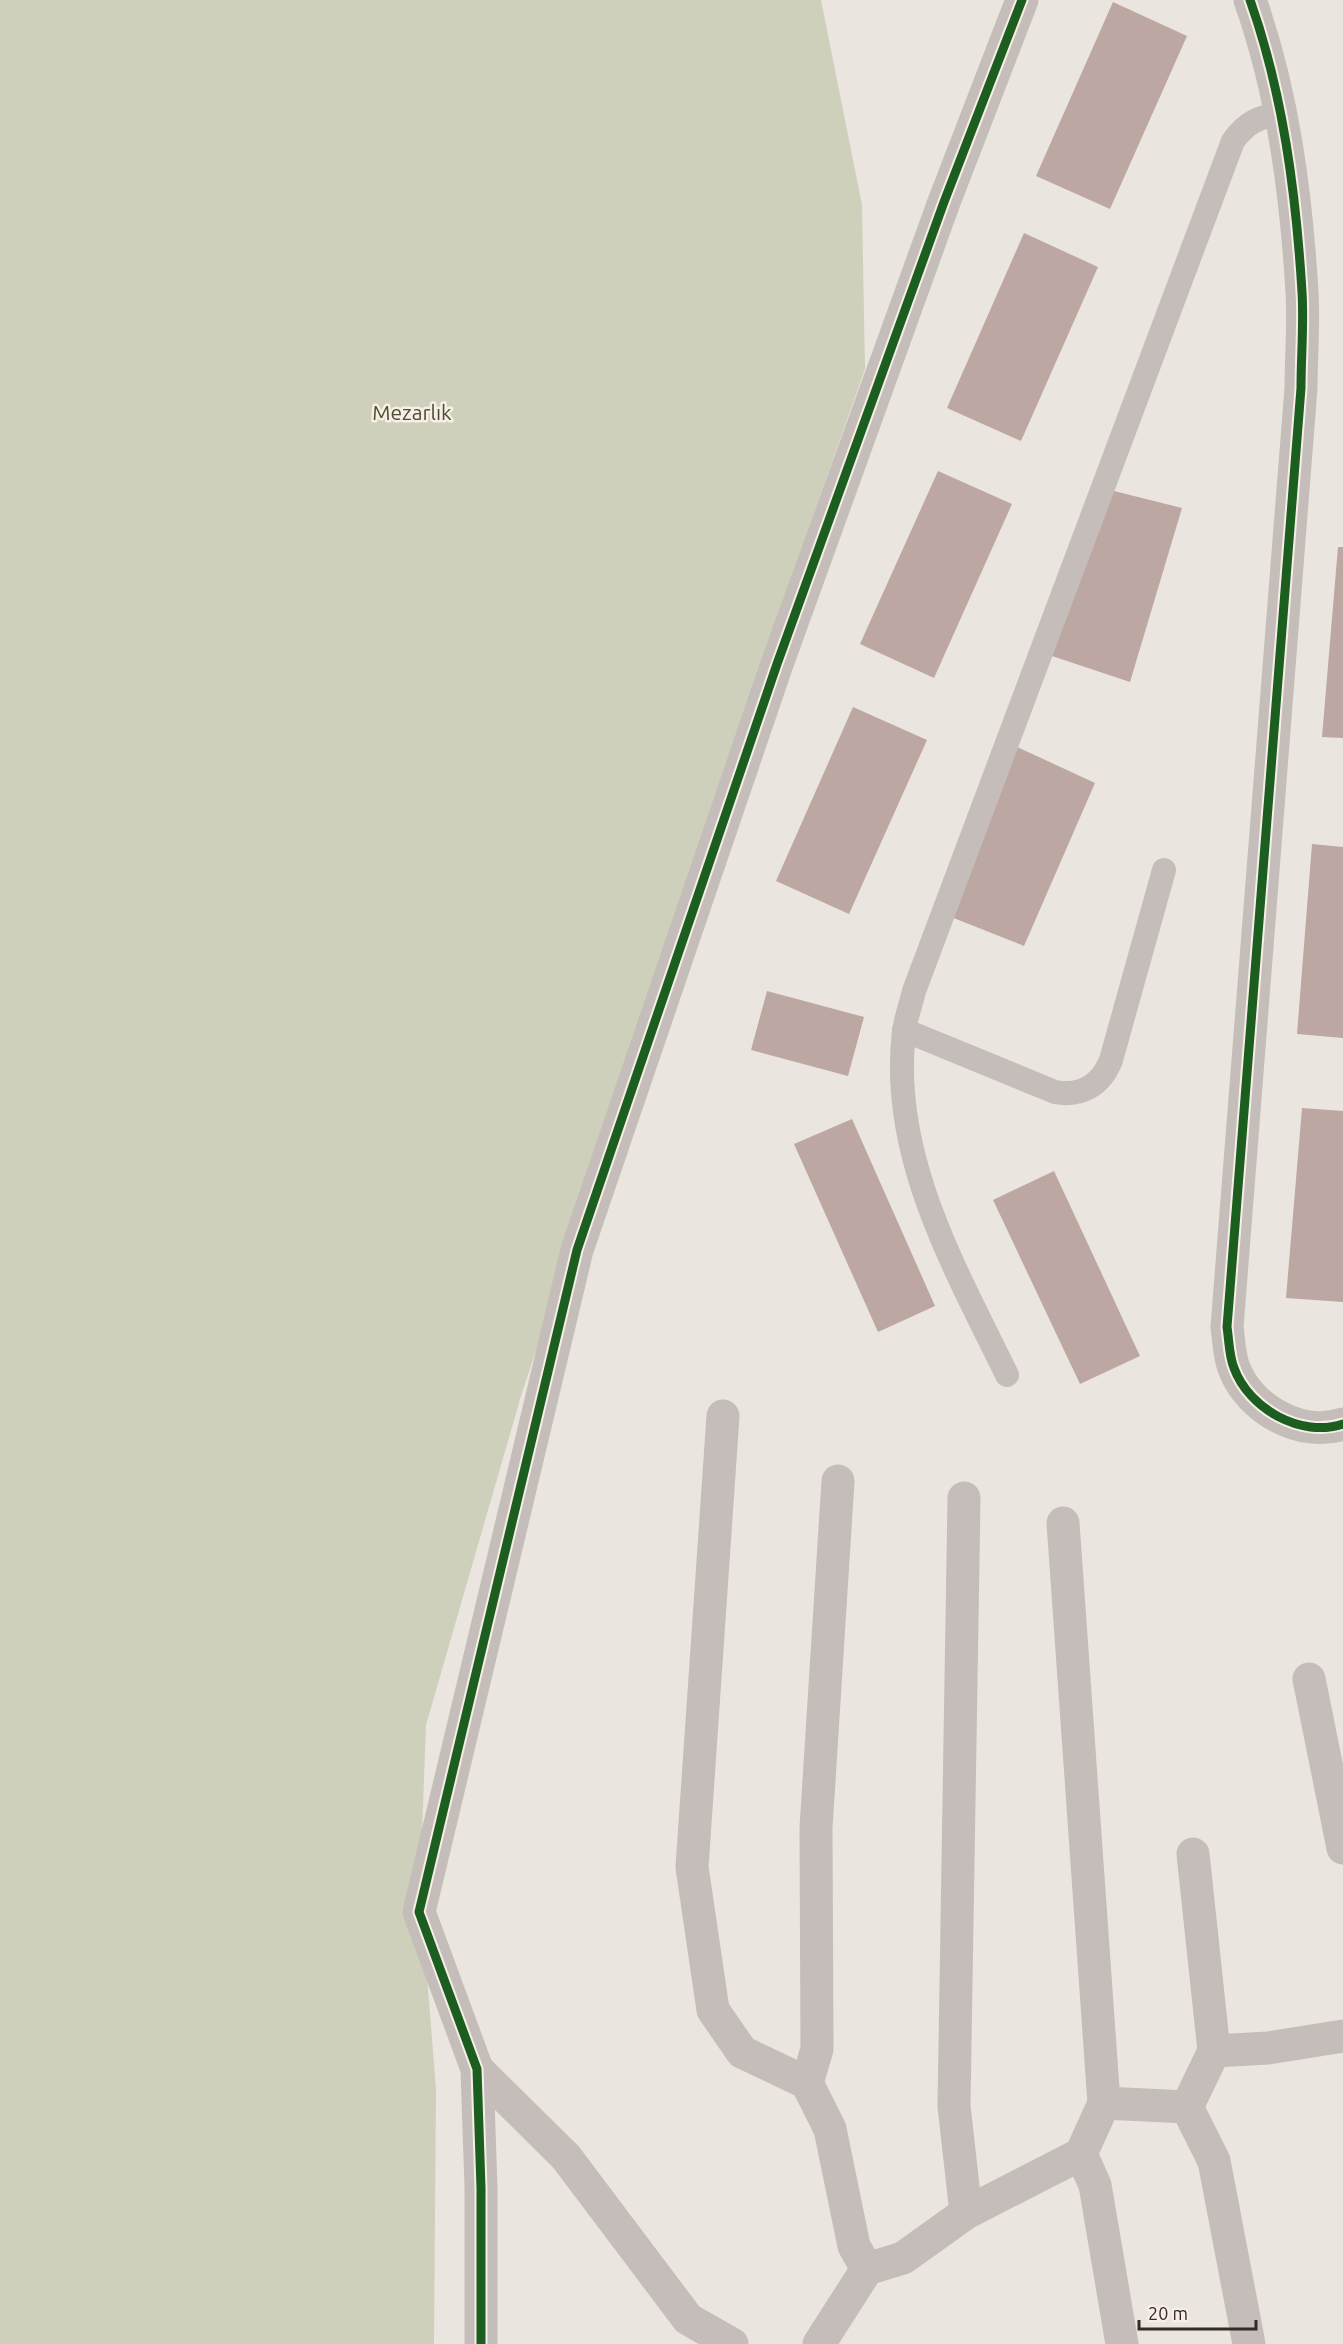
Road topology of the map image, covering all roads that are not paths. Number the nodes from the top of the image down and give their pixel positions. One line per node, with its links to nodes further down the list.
1 (1022, 0): 17 (street)
2 (1250, 0): 3 (street)
3 (1281, 114): 5 (lane); 8 (street)
4 (1164, 870): 5 (lane)
5 (904, 1030): 6 (lane)
6 (1007, 1375)
7 (723, 1416): 18 (street)
8 (1343, 1424)
9 (838, 1481): 18 (street)
10 (964, 1498): 22 (street)
11 (1063, 1523): 19 (street)
12 (1309, 1679): 13 (street)
13 (1343, 1848)
14 (1193, 1854): 16 (street)
15 (1343, 2036): 16 (street)
16 (1214, 2051): 20 (street)
17 (477, 2069): 24 (street); 25 (street)
18 (807, 2082): 23 (street)
19 (1104, 2103): 20 (street); 21 (street)
20 (1187, 2107): 28 (street)
21 (1082, 2154): 22 (street); 27 (street)
22 (966, 2213): 23 (street)
23 (867, 2269): 26 (street)
24 (481, 2344)
25 (732, 2344)
26 (819, 2344)
27 (1122, 2344)
28 (1249, 2344)

